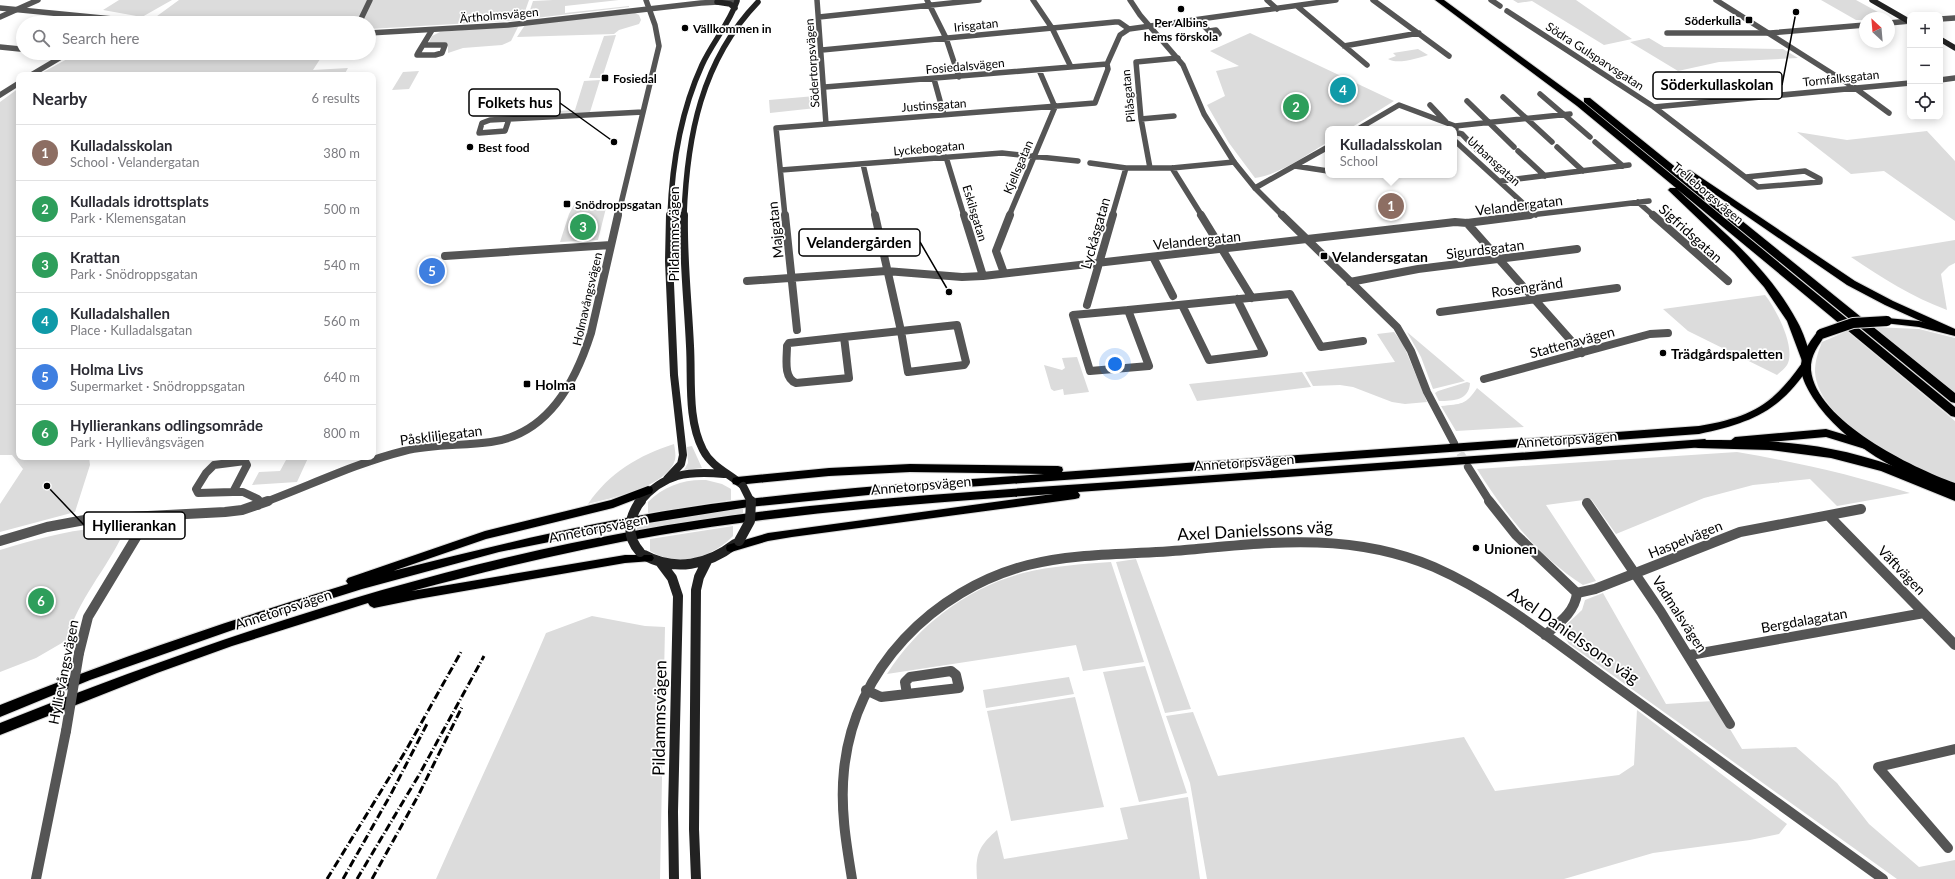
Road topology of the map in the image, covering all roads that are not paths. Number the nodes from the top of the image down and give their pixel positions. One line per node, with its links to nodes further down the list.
1 (26, 0): 26 (street)
2 (38, 0): 26 (street)
3 (370, 0): 31 (street)
4 (646, 0): 27 (street, Holmavångsvägen)
5 (817, 0): 33 (street, Södertorpsvägen)
6 (928, 0): 21 (street)
7 (979, 0): 21 (street)
8 (1034, 0): 42 (street)
9 (1130, 0): 40 (street)
10 (1267, 0): 28 (street)
11 (1336, 0): 22 (street)
12 (1373, 0): 49 (street)
13 (1439, 0): 101 (highway, Trelleborgsvägen)
14 (1448, 0): 95 (highway, Trelleborgsvägen)
15 (1491, 0): 23 (street)
16 (1716, 0): 48 (street)
17 (1872, 0): 36 (main road)
18 (715, 1): 20 (street, Ärtholmsvägen); 25 (main road); 27 (street, Ärtholmsvägen)
19 (760, 1): 20 (main road, Ärtholmsvägen); 168 (main road, Pildammsvägen)
20 (740, 2): 25 (main road, Pildammsvägen)
21 (930, 5): 33 (street); 50 (street)
22 (1297, 6): 28 (street); 53 (street)
23 (1500, 6)
24 (0, 8): 26 (street)
25 (735, 8): 170 (main road, Pildammsvägen)
26 (14, 9): 30 (street); 32 (street)
27 (649, 9): 44 (street, Ärtholmsvägen); 81 (street, Holmavångsvägen)
28 (1277, 9): 40 (street)
29 (1507, 11): 80 (street, Södra Gulsparvsgatan)
30 (94, 16)
31 (362, 16)
32 (0, 17)
33 (820, 17): 57 (street, Södertorpsvägen)
34 (1955, 18): 35 (street)
35 (1943, 19)
36 (1907, 20)
37 (1907, 22): 38 (street)
38 (1895, 23)
39 (1203, 25): 45 (street)
40 (1150, 26): 43 (street); 59 (street)
41 (1859, 26): 48 (street)
42 (1052, 28): 43 (street, Irisgatan); 50 (street, Irisgatan); 63 (street)
43 (1129, 29): 61 (street)
44 (432, 30): 46 (street, Ärtholmsvägen); 52 (street)
45 (1209, 31)
46 (376, 33)
47 (1667, 33): 48 (street)
48 (1770, 33): 73 (street)
49 (1419, 34): 53 (street); 58 (street)
50 (946, 38): 57 (street, Irisgatan); 66 (street)
51 (1943, 41): 55 (main road)
52 (423, 45): 52 (street)
53 (1344, 46): 62 (street)
54 (0, 47): 56 (street)
55 (1955, 48)
56 (16, 49)
57 (822, 50): 72 (street, Södertorpsvägen)
58 (1449, 56)
59 (1178, 58): 86 (street, Pilåsgatan); 107 (street)
60 (56, 60): 65 (street)
61 (1108, 64): 63 (street, Fosiedalsvägen); 79 (street, Justinsgatan)
62 (1367, 65)
63 (1071, 67): 64 (street, Fosiedalsvägen)
64 (1039, 70): 66 (street, Fosiedalsvägen); 79 (street)
65 (36, 72)
66 (959, 76): 68 (street, Fosiedalsvägen)
67 (1955, 78): 69 (street)
68 (934, 79): 72 (street, Fosiedalsvägen); 84 (street)
69 (1943, 80)
70 (1907, 83): 73 (street, Tornfalksgatan)
71 (16, 85): 75 (street)
72 (825, 87): 90 (street, Södertorpsvägen)
73 (1855, 88): 80 (street, Tornfalksgatan); 82 (street)
74 (1540, 94): 83 (street)
75 (0, 95)
76 (1503, 97): 87 (street)
77 (1467, 101): 89 (street)
78 (1430, 105): 91 (street)
79 (1055, 107): 84 (street, Justinsgatan); 104 (street, Kjellsgatan)
80 (1654, 107): 118 (street, Södra Gulsparvsgatan)
81 (643, 112): 88 (street); 126 (street, Holmavångsvägen)
82 (1889, 113)
83 (1567, 114): 87 (street); 98 (street)
84 (944, 115): 90 (street, Justinsgatan)
85 (1174, 116): 86 (street)
86 (1141, 119): 112 (street, Pilåsgatan)
87 (1526, 119): 89 (street); 116 (street)
88 (509, 120): 88 (street)
89 (1489, 122): 96 (street); 117 (street)
90 (826, 124): 94 (street, Justinsgatan)
91 (1447, 124): 92 (street); 93 (street)
92 (1363, 126)
93 (1449, 126)
94 (776, 128): 114 (street, Majgatan)
95 (1623, 128): 152 (highway); 159 (highway, Trelleborgsvägen)
96 (1457, 129)
97 (1457, 132): 103 (street)
98 (1590, 137)
99 (1596, 142): 116 (street)
100 (1457, 143): 119 (street, Urbansgatan)
101 (1632, 147): 156 (highway); 160 (highway, Trelleborgsvägen)
102 (1325, 149): 110 (street)
103 (1477, 150)
104 (1034, 155): 105 (street, Lyckebogatan); 106 (street, Lyckebogatan); 134 (street, Kjellsgatan)
105 (946, 157): 109 (street, Lyckebogatan); 135 (street, Eskilsgatan)
106 (1078, 161)
107 (1234, 162): 113 (street); 120 (street)
108 (1090, 163): 111 (street)
109 (863, 164): 114 (street, Lyckebogatan); 133 (street)
110 (1296, 166): 115 (street); 120 (street)
111 (1126, 168): 112 (street); 132 (street, Lyckåsgatan)
112 (1150, 168): 113 (street)
113 (1172, 168): 127 (street)
114 (781, 170): 136 (street, Majgatan)
115 (1325, 171)
116 (1583, 171): 117 (street)
117 (1545, 176): 119 (street)
118 (1746, 178): 118 (street, Södra Gulsparvsgatan)
119 (1501, 181): 123 (street, Urbansgatan)
120 (1255, 188): 125 (street)
121 (1649, 201): 122 (street, Velandergatan)
122 (1638, 202): 123 (street, Velandergatan); 138 (street, Sigfridsgatan)
123 (1536, 215): 124 (street, Velandergatan)
124 (1467, 223): 125 (street, Velandergatan); 131 (street)
125 (1308, 240): 127 (street, Velandergatan); 139 (street)
126 (612, 245): 129 (street); 158 (street, Holmavångsvägen)
127 (1224, 249): 130 (street, Velandergatan); 142 (street)
128 (1577, 249): 131 (street, Sigurdsgatan)
129 (445, 256)
130 (1152, 257): 132 (street, Velandergatan); 141 (street)
131 (1499, 259): 139 (street, Sigurdsgatan); 144 (street)
132 (1099, 262): 134 (street, Velandergatan); 145 (street, Lyckåsgatan)
133 (886, 271): 135 (street, Velandergatan); 136 (street, Velandergatan); 150 (street)
134 (1004, 273): 135 (street, Velandergatan)
135 (983, 276)
136 (792, 277): 137 (street, Velandergatan); 149 (street, Majgatan)
137 (747, 281)
138 (1728, 281)
139 (1350, 282): 161 (street)
140 (1617, 288): 144 (street, Rosengränd)
141 (1173, 296)
142 (1252, 298): 143 (street); 154 (street)
143 (1237, 299): 146 (street); 146 (street)
144 (1534, 299): 148 (street, Rosengränd); 155 (street)
145 (1087, 305)
146 (1182, 305): 147 (street)
147 (1128, 310): 147 (street)
148 (1440, 312)
149 (798, 330)
150 (901, 332): 150 (street); 153 (street)
151 (1668, 332): 155 (street, Stattenavägen)
152 (1954, 332): 156 (highway, bridge)
153 (844, 337): 153 (street)
154 (1363, 340)
155 (1582, 353): 157 (street, Stattenavägen)
156 (1806, 362): 163 (highway); 166 (main road, Annetorpsvägen)
157 (1484, 379)
158 (566, 390): 164 (street, Påskliljegatan)
159 (1955, 398)
160 (1955, 413)
161 (1454, 443)
162 (1698, 444): 163 (main road, Annetorpsvägen); 169 (main road, Annetorpsvägen); 175 (highway)
163 (1871, 447): 172 (highway)
164 (376, 459)
165 (374, 460): 177 (street, Påskliljegatan)
166 (1178, 467): 171 (main road); 189 (main road, Annetorpsvägen)
167 (1468, 467): 187 (street)
168 (724, 474): 170 (main road, Pildammsvägen); 171 (main road, Pildammsvägen)
169 (1232, 478): 182 (main road); 192 (main road, Annetorpsvägen)
170 (667, 479): 173 (main road, Pildammsvägen)
171 (740, 483): 182 (main road, bridge)
172 (1955, 488)
173 (648, 490): 183 (main road, Pildammsvägen, bridge); 189 (main road)
174 (232, 492): 174 (street); 177 (street)
175 (1955, 496)
176 (1587, 503): 186 (street, Vadmalsvägen)
177 (258, 504): 179 (street, Påskliljegatan)
178 (1861, 509): 180 (street, Haspelvägen)
179 (149, 516): 181 (street); 201 (street, Hyllievångsvägen, bridge)
180 (1829, 516): 186 (street, Haspelvägen); 188 (street, Väftvägen)
181 (0, 541)
182 (735, 544): 184 (main road)
183 (644, 555): 185 (main road); 192 (main road)
184 (708, 561): 185 (main road); 203 (main road)
185 (660, 562): 202 (main road, Pildammsvägen)
186 (1637, 574): 187 (street, Haspelvägen); 193 (street, Vadmalsvägen)
187 (1577, 593): 190 (street)
188 (1924, 613): 191 (street, Väftvägen); 193 (street, Bergdalagatan)
189 (247, 620): 196 (main road, Annetorpsvägen)
190 (1545, 635): 194 (street, Axel Danielssons väg); 205 (street, Axel Danielssons väg)
191 (1955, 646)
192 (199, 653): 198 (main road, Annetorpsvägen)
193 (1690, 655): 197 (street, Vadmalsvägen)
194 (866, 690): 195 (street); 204 (street, Axel Danielssons väg)
195 (907, 695): 195 (street)
196 (0, 711)
197 (1730, 724)
198 (0, 729)
199 (1955, 748): 200 (street)
200 (1948, 848)
201 (36, 879)
202 (674, 879)
203 (696, 879)
204 (852, 879)
205 (1883, 879)

